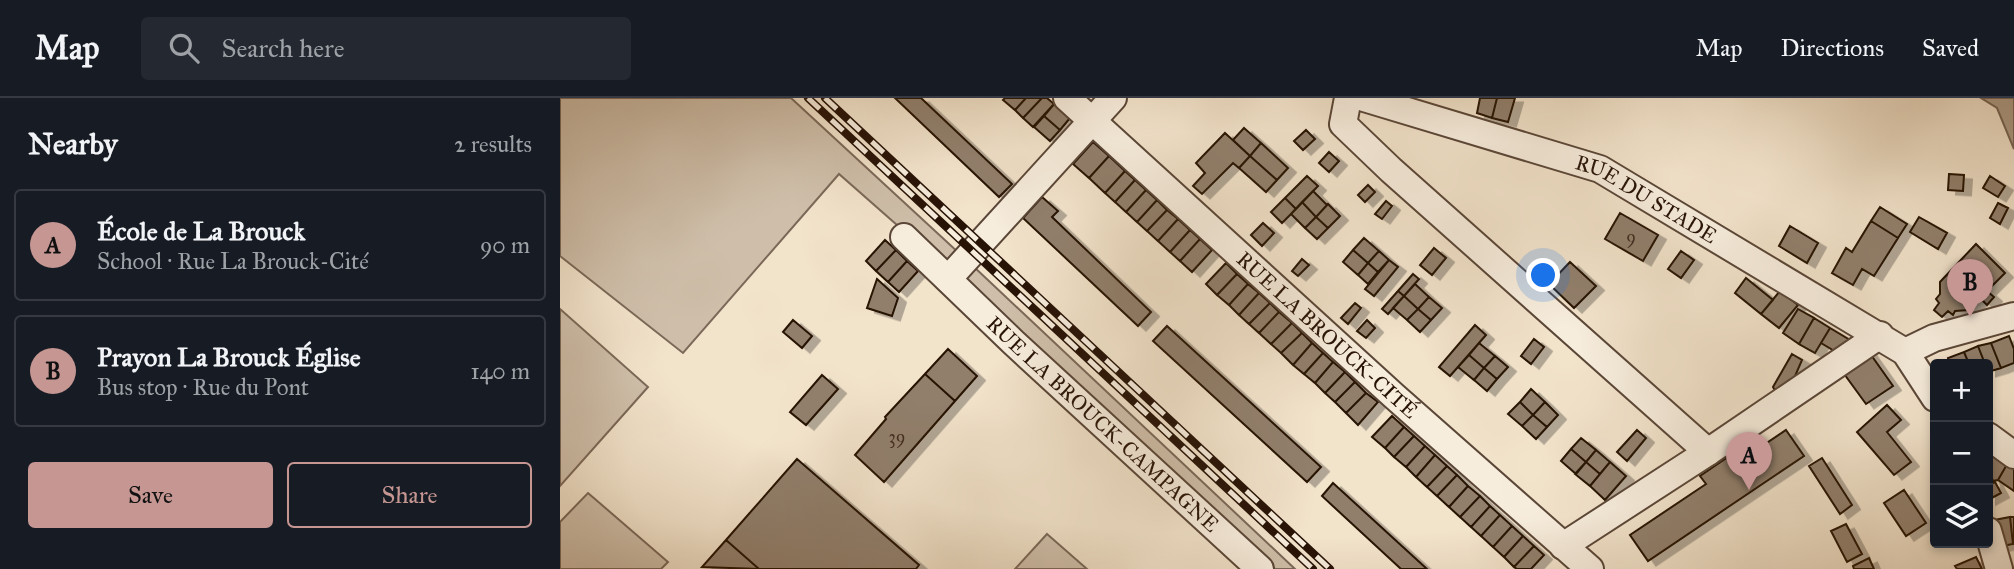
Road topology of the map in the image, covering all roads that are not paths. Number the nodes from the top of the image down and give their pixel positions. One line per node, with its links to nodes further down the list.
1 (1067, 98): 5 (street, RUE LA BROUCK-CITÉ)
2 (1113, 98): 5 (street)
3 (1348, 98): 13 (street)
4 (1364, 98): 9 (street, RUE DU STADE)
5 (1092, 121): 7 (street); 15 (street, RUE LA BROUCK-CITÉ)
6 (904, 237): 7 (street, RUE LA BROUCK-CAMPAGNE)
7 (948, 279): 17 (street, RUE LA BROUCK-CAMPAGNE)
8 (2014, 316): 10 (street)
9 (1880, 335): 10 (street, RUE DU STADE); 13 (street)
10 (1905, 352): 11 (street)
11 (1930, 390)
12 (1993, 440): 14 (street)
13 (1708, 452): 15 (street)
14 (2014, 455)
15 (1563, 546): 18 (street, RUE LA BROUCK-CITÉ)
16 (1993, 548): 19 (street)
17 (1259, 569)
18 (1590, 569)
19 (1999, 569)

